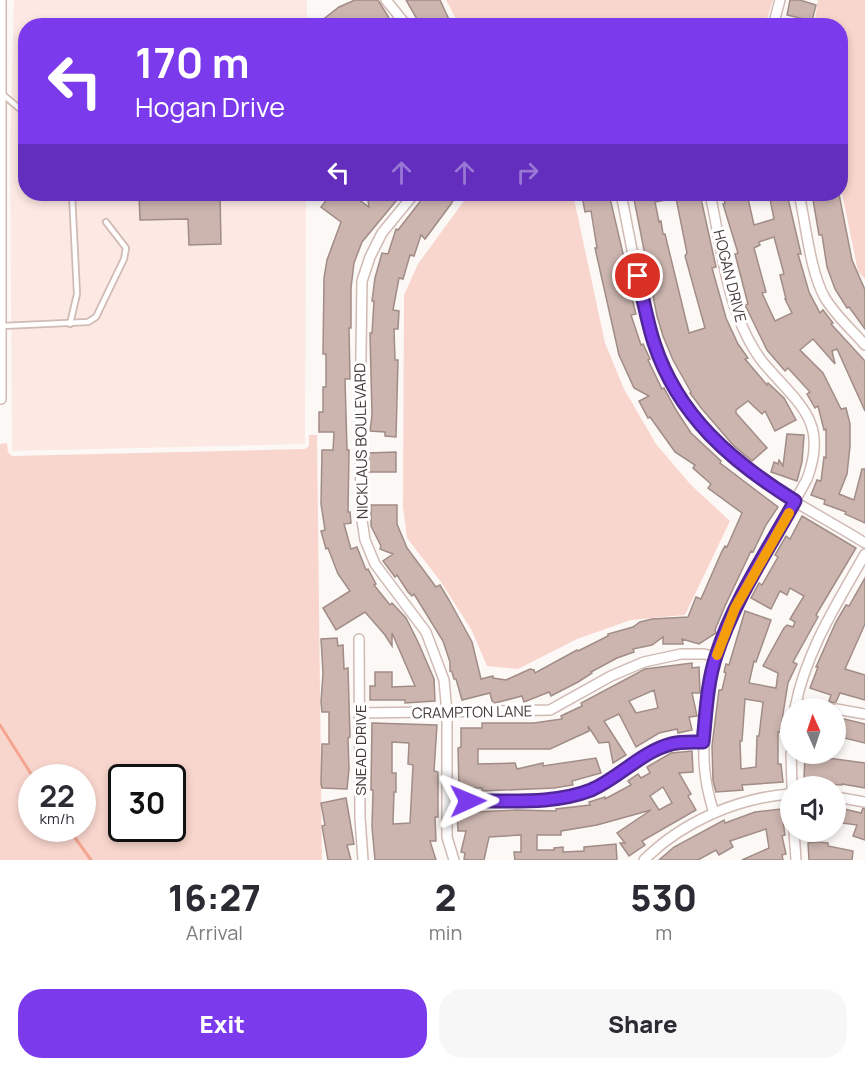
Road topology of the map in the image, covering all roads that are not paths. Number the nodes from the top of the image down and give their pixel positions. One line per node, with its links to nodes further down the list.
1 (1, 0): 6 (street)
2 (386, 0): 4 (street)
3 (780, 0): 5 (street)
4 (401, 18)
5 (775, 18)
6 (1, 41): 7 (street)
7 (1, 93): 8 (lane); 16 (street)
8 (18, 107)
9 (72, 201): 15 (lane)
10 (408, 201): 27 (street, NICKLAUS BOULEVARD)
11 (622, 201): 19 (street)
12 (712, 201): 19 (street, HOGAN DRIVE)
13 (800, 201): 17 (street)
14 (106, 222): 15 (lane)
15 (69, 324): 16 (lane)
16 (1, 329): 18 (street)
17 (865, 345)
18 (1, 399)
19 (795, 501): 20 (street); 23 (street, HOGAN DRIVE)
20 (865, 543)
21 (865, 554): 24 (street)
22 (359, 639): 26 (street, SNEAD DRIVE)
23 (716, 657): 27 (street, CRAMPTON LANE); 29 (street, HOGAN DRIVE)
24 (798, 698)
25 (846, 711): 28 (street)
26 (360, 713): 27 (street, CRAMPTON LANE); 36 (street, SNEAD DRIVE)
27 (447, 713): 32 (street, NICKLAUS BOULEVARD)
28 (865, 714)
29 (703, 742): 32 (street); 34 (street, HOGAN DRIVE)
30 (780, 796): 34 (street)
31 (846, 799): 33 (street)
32 (447, 802): 37 (street, NICKLAUS BOULEVARD)
33 (865, 802)
34 (714, 813): 38 (street)
35 (795, 842): 39 (street)
36 (363, 860)
37 (454, 860)
38 (644, 860)
39 (796, 860)

